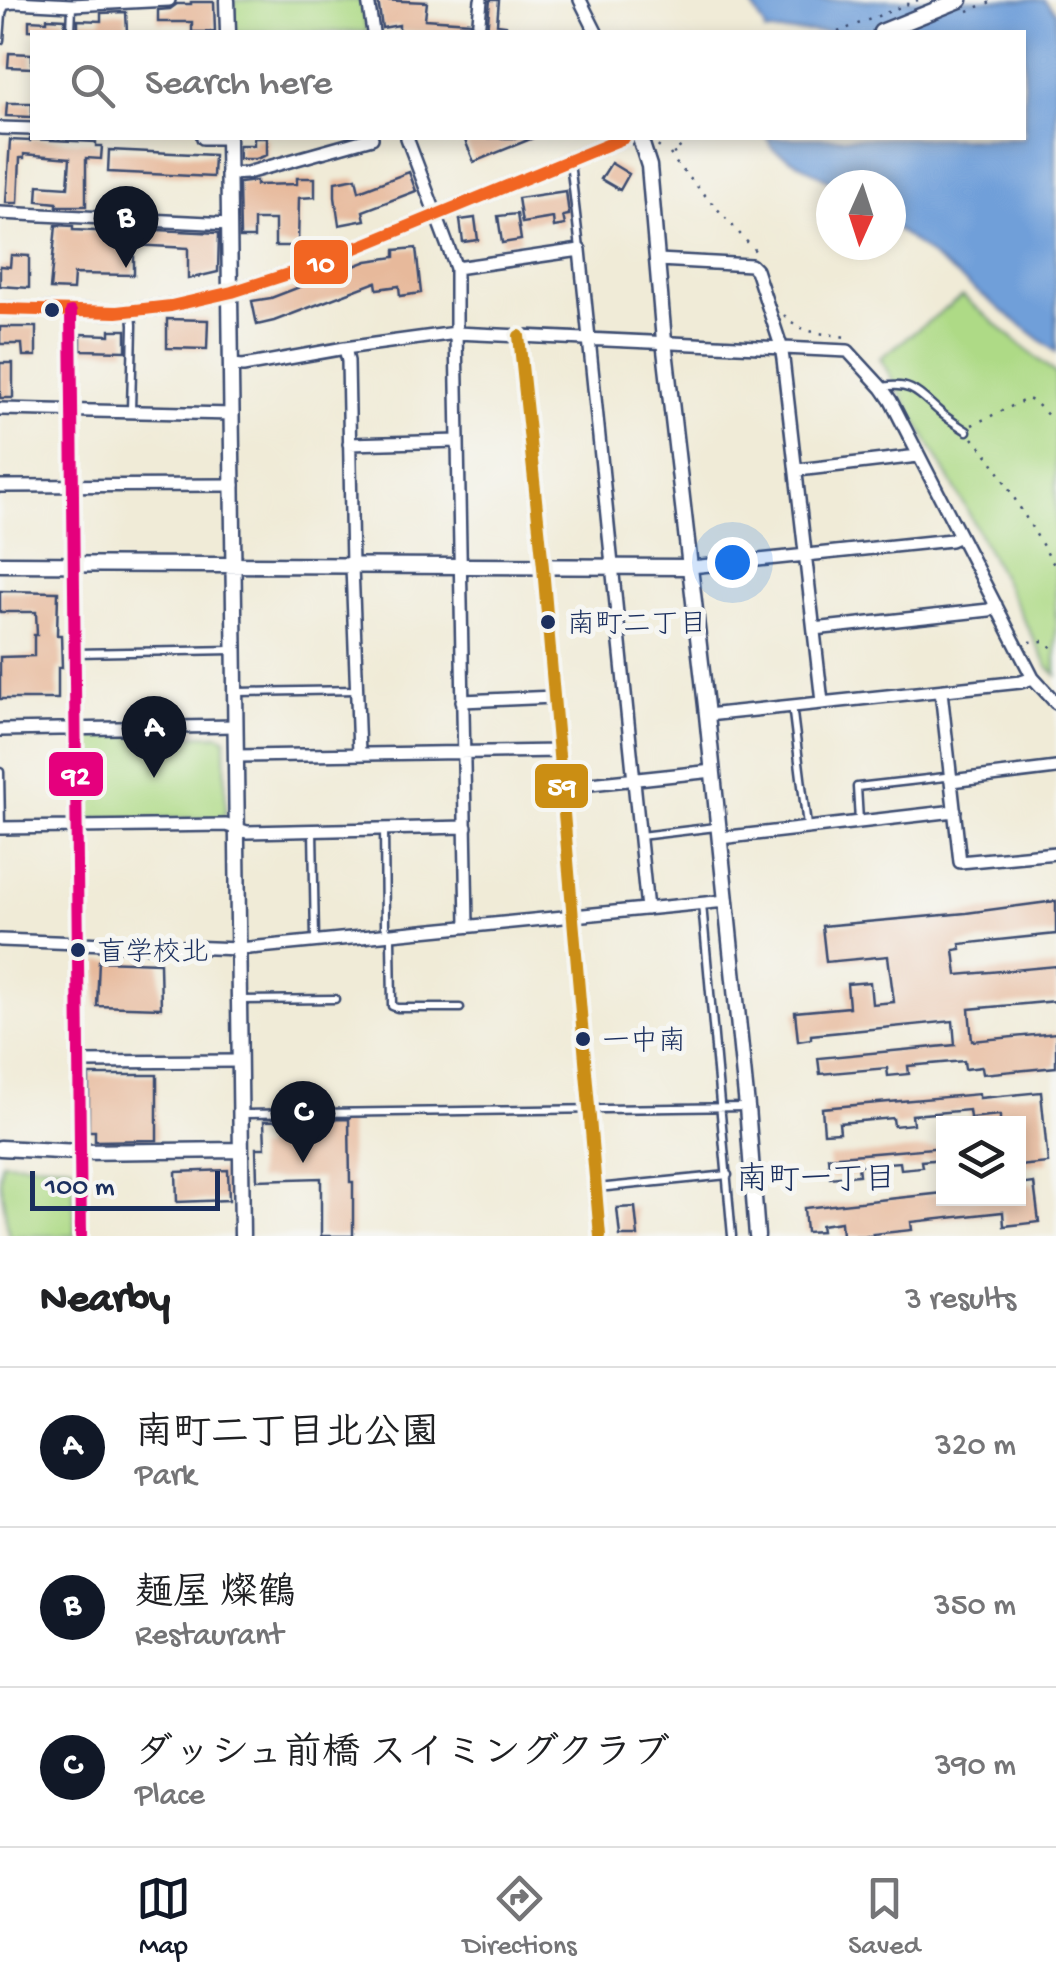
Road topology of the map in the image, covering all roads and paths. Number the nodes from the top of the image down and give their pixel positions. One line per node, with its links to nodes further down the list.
1 (169, 0): 9 (street)
2 (227, 0): 12 (street)
3 (368, 0): 13 (street)
4 (481, 0): 14 (street)
5 (580, 0): 15 (street)
6 (918, 0): 16 (path)
7 (960, 0): 17 (street)
8 (4, 2): 10 (street); 18 (lane)
9 (93, 2): 10 (street)
10 (72, 5): 11 (lane)
11 (71, 30)
12 (228, 30)
13 (374, 30)
14 (478, 30)
15 (595, 30)
16 (843, 30)
17 (886, 30)
18 (0, 40)
19 (0, 128): 20 (street)
20 (30, 129)
21 (228, 140): 30 (street)
22 (365, 140): 30 (street)
23 (408, 140): 33 (street)
24 (619, 140): 29 (street)
25 (641, 140): 36 (street)
26 (664, 140): 28 (path)
27 (674, 140): 31 (path)
28 (658, 150)
29 (570, 159): 33 (street); 35 (lane)
30 (229, 174): 34 (street)
31 (718, 210)
32 (0, 214): 34 (street)
33 (435, 215): 37 (street); 38 (street)
34 (230, 224): 38 (street)
35 (580, 250): 37 (street); 44 (street)
36 (658, 260): 45 (street); 46 (street)
37 (456, 268): 42 (street)
38 (232, 292): 40 (street); 48 (street)
39 (0, 309): 41 (street)
40 (131, 311): 41 (street); 52 (lane)
41 (71, 312): 51 (street)
42 (456, 333): 43 (street); 47 (street); 56 (street)
43 (519, 336): 44 (street); 70 (street)
44 (587, 338): 45 (street); 71 (street)
45 (664, 341): 46 (street); 72 (street)
46 (781, 346): 49 (street); 59 (street)
47 (346, 348): 48 (street); 57 (street)
48 (232, 366): 53 (street)
49 (882, 388): 55 (lane); 58 (street)
50 (0, 409): 51 (street)
51 (72, 410): 52 (street); 62 (street)
52 (131, 412): 53 (street)
53 (233, 414): 60 (street)
54 (1056, 421): 55 (path)
55 (967, 431): 73 (path)
56 (458, 442): 57 (street); 69 (street)
57 (349, 444): 68 (street)
58 (918, 456): 59 (street); 63 (street)
59 (798, 470): 64 (street)
60 (234, 485): 62 (street); 67 (street)
61 (0, 486): 62 (street)
62 (73, 486): 66 (street)
63 (960, 536): 64 (street); 74 (street)
64 (807, 555): 72 (street); 75 (street)
65 (0, 564): 66 (street)
66 (74, 565): 67 (street); 79 (street)
67 (235, 566): 68 (street); 77 (street)
68 (352, 566): 69 (street); 81 (street)
69 (460, 566): 70 (street); 85 (street)
70 (543, 567): 71 (street); 84 (street)
71 (612, 567): 72 (street); 100 (street)
72 (691, 568): 89 (street)
73 (1056, 568)
74 (996, 606): 75 (street); 80 (street)
75 (814, 629): 86 (street)
76 (1026, 642): 78 (path)
77 (236, 650): 79 (lane); 83 (street)
78 (1056, 650)
79 (74, 653): 91 (street)
80 (1033, 678): 82 (street); 87 (street)
81 (356, 690): 83 (lane); 94 (street)
82 (941, 690): 86 (street); 101 (street)
83 (236, 692): 90 (street)
84 (554, 697): 85 (street); 93 (street)
85 (462, 701): 95 (street)
86 (822, 702): 88 (street)
87 (1056, 703)
88 (792, 706): 89 (street); 109 (lane)
89 (708, 714): 98 (street)
90 (236, 726): 91 (street); 96 (street)
91 (75, 729): 92 (street); 105 (street)
92 (0, 730)
93 (559, 751): 95 (street); 102 (street)
94 (359, 753): 95 (street); 96 (street)
95 (463, 753): 108 (street)
96 (237, 756): 107 (street)
97 (1056, 768): 101 (street)
98 (713, 771): 100 (street); 112 (street)
99 (0, 772): 106 (lane)
100 (632, 779): 102 (street); 113 (street)
101 (951, 780): 103 (street); 104 (lane)
102 (562, 787): 118 (street)
103 (955, 811): 104 (street); 114 (street)
104 (859, 822): 109 (street)
105 (76, 826): 106 (street); 107 (street); 123 (street)
106 (1, 828)
107 (237, 828): 111 (street); 124 (street)
108 (466, 828): 110 (street); 119 (street)
109 (807, 828): 112 (street)
110 (384, 829): 111 (street); 120 (lane)
111 (313, 830): 122 (lane)
112 (719, 832): 113 (lane); 115 (street)
113 (638, 836): 117 (street)
114 (1056, 852)
115 (726, 902): 116 (street); 130 (street)
116 (702, 904): 117 (street); 131 (lane)
117 (646, 909): 118 (street)
118 (573, 916): 119 (street); 132 (street)
119 (467, 926): 120 (street)
120 (388, 934): 122 (street); 127 (lane)
121 (0, 940): 123 (street)
122 (315, 941): 124 (street)
123 (78, 944): 124 (street); 129 (street)
124 (239, 948): 126 (street)
125 (334, 999): 126 (lane)
126 (239, 1000): 128 (street)
127 (460, 1008)
128 (240, 1061): 129 (street); 133 (street)
129 (78, 1062): 136 (street)
130 (747, 1107): 131 (lane); 143 (street)
131 (722, 1108): 132 (lane); 137 (lane)
132 (590, 1109): 133 (lane); 138 (street)
133 (240, 1114): 135 (street)
134 (0, 1148): 136 (street)
135 (240, 1150): 136 (street); 140 (street)
136 (79, 1152): 139 (street)
137 (728, 1175): 138 (lane); 142 (lane)
138 (597, 1188): 141 (street)
139 (81, 1236)
140 (242, 1236)
141 (600, 1236)
142 (732, 1236)
143 (757, 1236)

